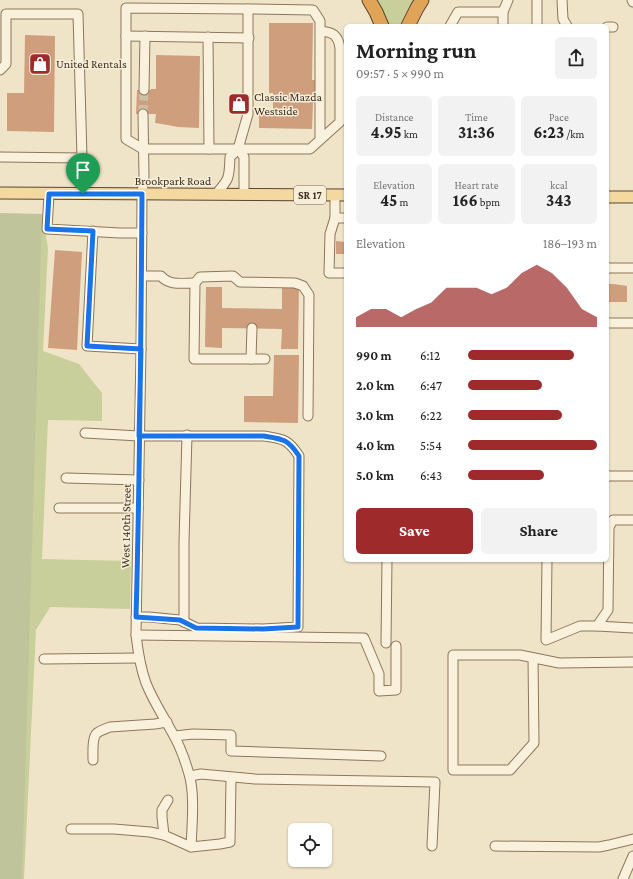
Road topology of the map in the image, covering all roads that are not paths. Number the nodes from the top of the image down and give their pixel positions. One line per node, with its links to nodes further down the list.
1 (368, 0): 9 (highway)
2 (422, 0): 10 (highway)
3 (508, 0): 8 (street)
4 (537, 0): 13 (street)
5 (562, 0): 14 (street)
6 (124, 4): 7 (street); 16 (street)
7 (248, 9): 15 (street); 19 (street)
8 (503, 12): 11 (street); 12 (street)
9 (381, 24)
10 (409, 24)
11 (451, 24)
12 (503, 24)
13 (537, 24)
14 (566, 24)
15 (320, 30): 23 (street); 23 (street)
16 (126, 36): 17 (street); 25 (street)
17 (145, 36): 18 (street); 21 (street)
18 (208, 37): 19 (street); 26 (street)
19 (249, 38): 24 (street)
20 (0, 70): 28 (street)
21 (144, 90)
22 (143, 114): 25 (street, West 140th Street)
23 (320, 140): 24 (street)
24 (238, 148): 26 (street); 33 (street); 34 (street)
25 (143, 149): 26 (street); 32 (street, West 140th Street)
26 (209, 149)
27 (0, 157): 28 (street)
28 (82, 158): 31 (street)
29 (0, 193): 30 (main road, Brookpark Road / SR 17)
30 (49, 194): 31 (main road, Brookpark Road / SR 17); 40 (street)
31 (83, 194): 32 (main road, Brookpark Road / SR 17)
32 (142, 194): 33 (main road, Brookpark Road / SR 17); 41 (street, West 140th Street)
33 (216, 194): 34 (main road, Brookpark Road / SR 17)
34 (244, 195): 35 (main road, Brookpark Road / SR 17)
35 (340, 195): 38 (street)
36 (609, 197): 37 (main road)
37 (633, 198)
38 (335, 218): 39 (street); 44 (street)
39 (344, 218)
40 (93, 231): 41 (street); 50 (street)
41 (142, 233): 45 (street, West 140th Street)
42 (609, 268): 43 (street)
43 (633, 268)
44 (344, 273)
45 (142, 276): 46 (street); 50 (street, West 140th Street)
46 (195, 283): 51 (street); 53 (street)
47 (609, 323): 48 (street)
48 (633, 323)
49 (252, 328): 51 (street)
50 (141, 349): 56 (street, West 140th Street)
51 (251, 360): 52 (street)
52 (265, 360)
53 (308, 416)
54 (85, 433): 56 (street)
55 (187, 435): 56 (street); 69 (street); 69 (street)
56 (139, 436): 60 (street, West 140th Street)
57 (609, 476): 58 (street)
58 (633, 476)
59 (66, 478): 60 (street)
60 (139, 480): 62 (street, West 140th Street)
61 (59, 508): 62 (street)
62 (138, 508): 68 (street, West 140th Street)
63 (633, 520): 64 (street)
64 (609, 527)
65 (387, 562): 73 (street)
66 (547, 562): 70 (street)
67 (609, 562): 70 (street)
68 (136, 617): 69 (street); 72 (street, West 140th Street)
69 (184, 622)
70 (596, 626): 71 (street)
71 (633, 628)
72 (136, 635): 74 (street); 75 (street, West 140th Street)
73 (386, 643)
74 (396, 646)
75 (139, 658): 77 (street); 79 (street, West 140th Street)
76 (533, 658): 76 (street); 78 (street)
77 (44, 659)
78 (633, 662)
79 (167, 722): 80 (street, West 140th Street); 82 (street)
80 (174, 736): 81 (street); 83 (street, West 140th Street)
81 (381, 756)
82 (93, 760)
83 (190, 776): 84 (street); 89 (street, West 140th Street)
84 (231, 778): 89 (street); 90 (street)
85 (168, 800): 87 (street)
86 (71, 829): 87 (street)
87 (164, 835): 89 (street)
88 (633, 839): 91 (street)
89 (191, 846)
90 (432, 846)
91 (495, 846)
92 (633, 856): 93 (street)
93 (623, 879)

